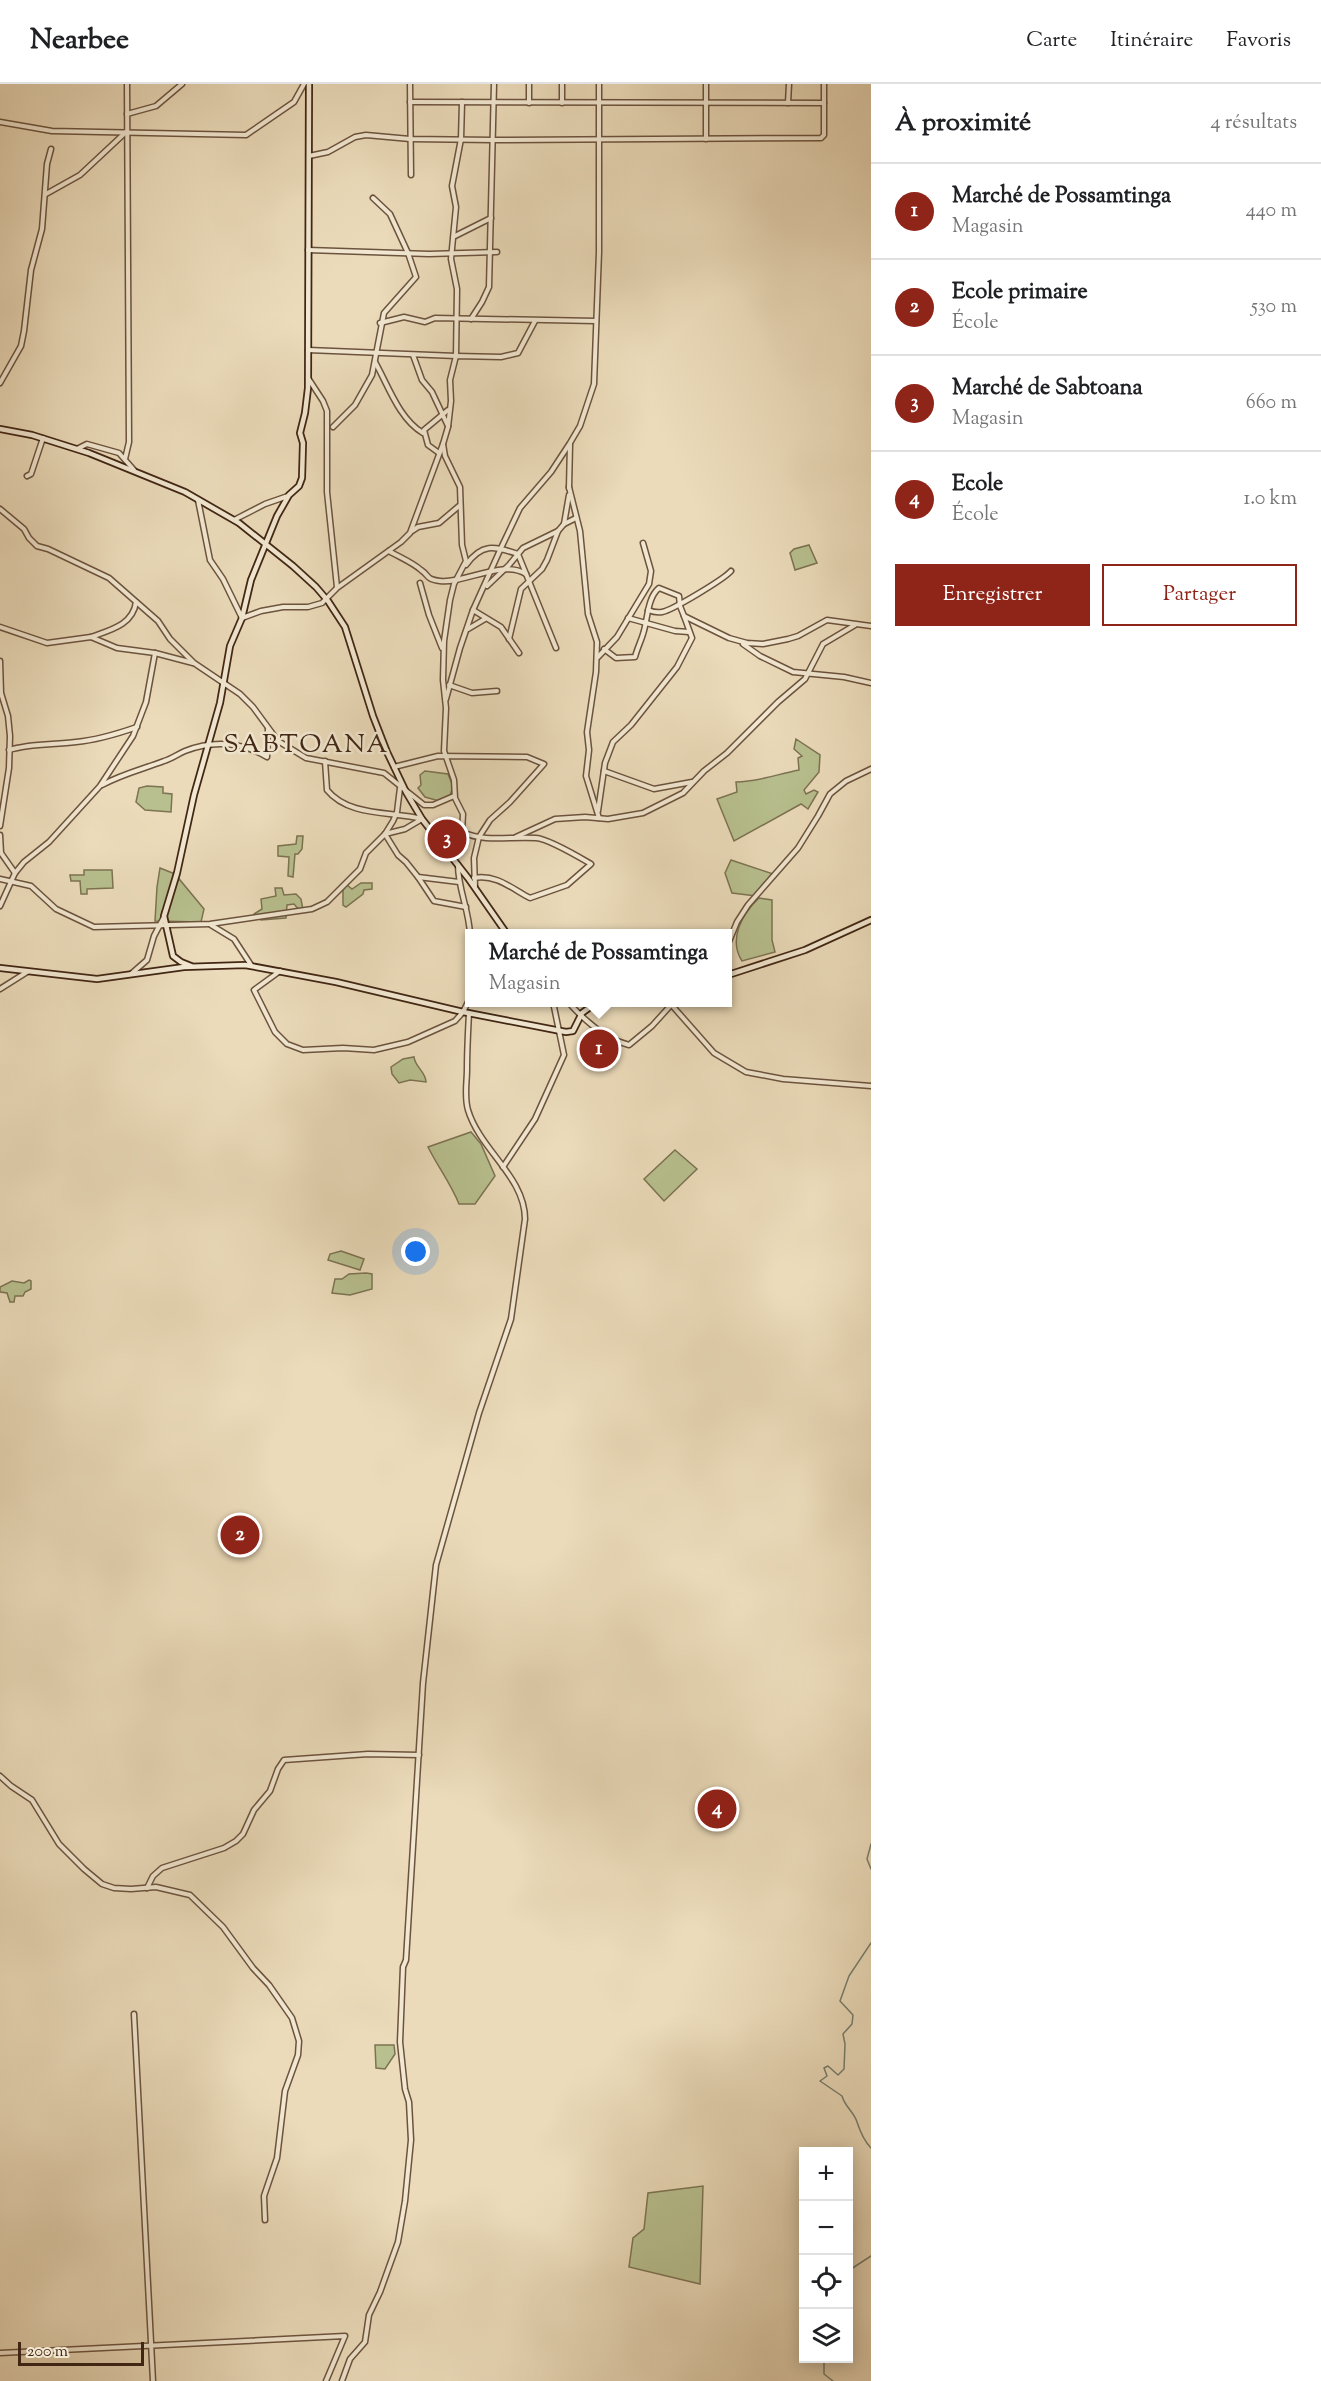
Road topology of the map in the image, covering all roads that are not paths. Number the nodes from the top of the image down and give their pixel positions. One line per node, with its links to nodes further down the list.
1 (127, 84): 21 (street)
2 (182, 84): 21 (street)
3 (307, 84): 23 (street); 30 (street)
4 (410, 84): 12 (street)
5 (494, 84): 14 (street)
6 (529, 84): 15 (street)
7 (562, 84): 16 (street)
8 (599, 84): 17 (street)
9 (706, 84): 18 (street)
10 (789, 84): 19 (street)
11 (824, 84): 20 (street)
12 (410, 102): 13 (street); 24 (street)
13 (462, 102): 14 (street); 25 (street)
14 (494, 102): 15 (street); 27 (street)
15 (529, 103): 16 (street)
16 (562, 103): 17 (street)
17 (599, 103): 18 (street); 28 (street)
18 (706, 103): 19 (street); 26 (street)
19 (788, 103): 20 (street)
20 (824, 104): 26 (street)
21 (127, 114): 23 (street)
22 (0, 122): 23 (street)
23 (126, 132): 32 (street); 65 (street)
24 (410, 139): 25 (street); 30 (street); 31 (street)
25 (461, 139): 27 (street); 35 (street)
26 (706, 139): 28 (street)
27 (493, 140): 28 (street); 34 (street)
28 (599, 140): 44 (street)
29 (51, 149): 32 (street)
30 (308, 156): 36 (street)
31 (411, 175)
32 (45, 195): 52 (street)
33 (373, 198): 40 (street)
34 (491, 218): 35 (street); 38 (street)
35 (454, 236): 37 (street)
36 (308, 250): 40 (street); 46 (street)
37 (452, 252): 38 (street); 40 (street); 41 (street)
38 (490, 252): 39 (street); 42 (street)
39 (497, 252)
40 (408, 253): 45 (street)
41 (456, 318): 42 (street); 45 (street); 49 (street)
42 (471, 319): 43 (street)
43 (535, 321): 44 (street); 49 (street)
44 (596, 321): 60 (street)
45 (380, 323): 47 (street)
46 (307, 350): 47 (street); 51 (street)
47 (375, 353): 48 (street); 50 (street)
48 (413, 355): 49 (street); 54 (street)
49 (456, 356): 53 (street)
50 (375, 361): 55 (street); 58 (street)
51 (307, 378): 69 (street); 91 (street)
52 (0, 382)
53 (450, 408): 54 (street); 56 (street)
54 (442, 416): 56 (street); 58 (street)
55 (333, 427)
56 (448, 427): 61 (street)
57 (0, 429): 59 (street)
58 (423, 433): 63 (street)
59 (43, 438): 62 (street); 67 (street)
60 (570, 443): 68 (street); 80 (street)
61 (443, 444): 63 (street); 64 (street)
62 (77, 449): 65 (street); 66 (street)
63 (438, 453): 64 (street); 77 (street)
64 (445, 456): 71 (street)
65 (125, 459): 66 (street)
66 (134, 471): 70 (street)
67 (27, 476)
68 (569, 488): 73 (street); 75 (street)
69 (289, 495): 74 (street); 79 (street)
70 (198, 499): 74 (street); 100 (street)
71 (460, 506): 77 (street); 84 (street)
72 (0, 509): 94 (street)
73 (576, 518): 75 (street); 116 (street)
74 (234, 520): 79 (street)
75 (564, 524): 76 (street)
76 (558, 531): 82 (street); 89 (street)
77 (410, 533): 81 (street)
78 (643, 543): 99 (street)
79 (266, 544): 93 (street); 100 (street)
80 (501, 548): 82 (street); 84 (street); 86 (street)
81 (389, 551): 88 (street); 91 (street)
82 (518, 554): 83 (street); 87 (street)
83 (504, 569): 86 (street); 87 (street); 92 (street)
84 (462, 571): 88 (street)
85 (731, 571): 95 (street)
86 (491, 572): 88 (street); 92 (street)
87 (526, 574): 89 (street)
88 (458, 578): 113 (street)
89 (530, 581): 109 (street); 111 (street)
90 (420, 583): 113 (street)
91 (337, 588): 93 (street)
92 (484, 588): 96 (street)
93 (326, 598): 100 (street); 131 (street)
94 (136, 602): 108 (street); 118 (street)
95 (680, 606): 97 (street); 97 (street); 98 (street)
96 (473, 610): 101 (street); 106 (street)
97 (648, 610): 102 (street)
98 (684, 616): 107 (street); 110 (street)
99 (627, 617): 102 (street); 112 (street)
100 (242, 618): 120 (street)
101 (485, 619): 106 (street); 109 (street)
102 (646, 623): 107 (street); 112 (street)
103 (855, 625): 104 (street); 110 (street); 119 (street)
104 (871, 626)
105 (0, 627): 108 (street)
106 (467, 629): 122 (street)
107 (689, 633): 133 (street)
108 (91, 637): 114 (street)
109 (509, 639): 115 (street)
110 (740, 641): 119 (street)
111 (556, 648)
112 (604, 649): 116 (street)
113 (444, 652): 124 (street)
114 (155, 653): 118 (street); 125 (street)
115 (519, 653)
116 (597, 658): 140 (street)
117 (0, 661): 128 (street)
118 (194, 663): 120 (street)
119 (807, 675): 121 (street); 134 (street)
120 (224, 683): 126 (street); 127 (street)
121 (871, 683)
122 (449, 685): 123 (street); 124 (street)
123 (497, 691)
124 (446, 708): 129 (street)
125 (137, 727): 128 (street); 135 (street)
126 (268, 728): 127 (street); 130 (street)
127 (208, 745): 135 (street); 160 (street)
128 (9, 750): 142 (street)
129 (445, 757): 131 (street); 138 (street); 145 (street)
130 (325, 761): 136 (street); 139 (street)
131 (394, 767): 137 (street)
132 (871, 769): 163 (street)
133 (604, 771): 134 (street); 140 (street)
134 (695, 781): 140 (street)
135 (99, 786): 149 (street)
136 (400, 788): 137 (street); 139 (street)
137 (406, 792): 138 (street); 141 (street)
138 (454, 795): 145 (street)
139 (396, 815): 141 (street); 143 (street)
140 (599, 818): 146 (street)
141 (422, 819): 143 (street); 148 (street)
142 (0, 826)
143 (385, 834): 150 (street); 159 (street)
144 (0, 835): 147 (street)
145 (479, 837): 146 (street); 151 (street)
146 (516, 837): 151 (street)
147 (0, 852): 149 (street)
148 (458, 865): 154 (street); 155 (street)
149 (15, 873): 153 (street)
150 (418, 877): 154 (street); 157 (street)
151 (474, 878): 155 (street)
152 (0, 879): 153 (street)
153 (10, 881): 156 (street); 160 (street)
154 (459, 882): 157 (street)
155 (476, 888): 162 (street)
156 (0, 906)
157 (466, 907): 161 (street)
158 (871, 920): 169 (street)
159 (210, 924): 160 (street); 165 (street)
160 (162, 926): 164 (street); 170 (street)
161 (469, 929)
162 (504, 929)
163 (732, 934)
164 (191, 966): 165 (street); 170 (street)
165 (252, 966): 167 (street)
166 (0, 968): 168 (street)
167 (280, 971): 178 (street); 178 (street)
168 (27, 972): 170 (street); 171 (street)
169 (732, 974)
170 (130, 975)
171 (0, 989)
172 (466, 1007): 178 (street)
173 (554, 1007): 181 (street)
174 (572, 1007): 180 (street)
175 (591, 1007): 180 (street)
176 (667, 1007): 180 (street)
177 (674, 1007): 182 (street)
178 (463, 1012): 179 (street)
179 (469, 1012): 181 (street); 183 (street)
180 (580, 1016): 181 (street)
181 (559, 1031): 183 (street)
182 (871, 1086)
183 (503, 1167): 184 (street)
184 (418, 1755): 186 (street); 193 (street)
185 (0, 1776): 186 (street)
186 (147, 1888): 188 (street)
187 (134, 2014): 189 (street)
188 (265, 2220)
189 (152, 2346): 190 (street); 191 (street); 192 (street)
190 (0, 2353)
191 (153, 2381)
192 (326, 2381)
193 (342, 2381)

